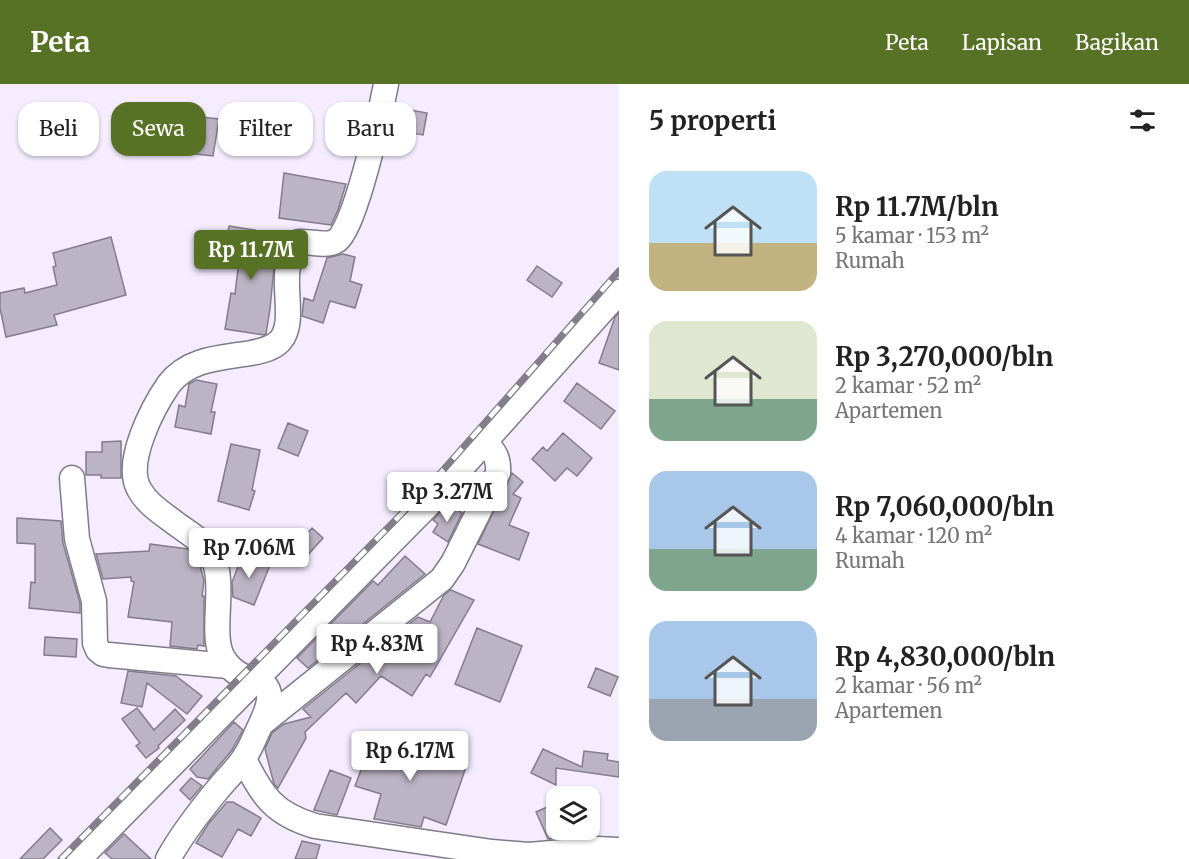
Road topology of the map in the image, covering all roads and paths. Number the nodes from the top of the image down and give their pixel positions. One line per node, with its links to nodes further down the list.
1 (386, 84): 5 (street)
2 (619, 292): 3 (street)
3 (485, 442): 6 (street); 7 (street)
4 (72, 478): 5 (street)
5 (228, 666): 6 (street)
6 (256, 679): 7 (street); 10 (street)
7 (261, 724): 8 (street)
8 (244, 759): 9 (street); 11 (street)
9 (619, 850)
10 (79, 859)
11 (168, 859)

